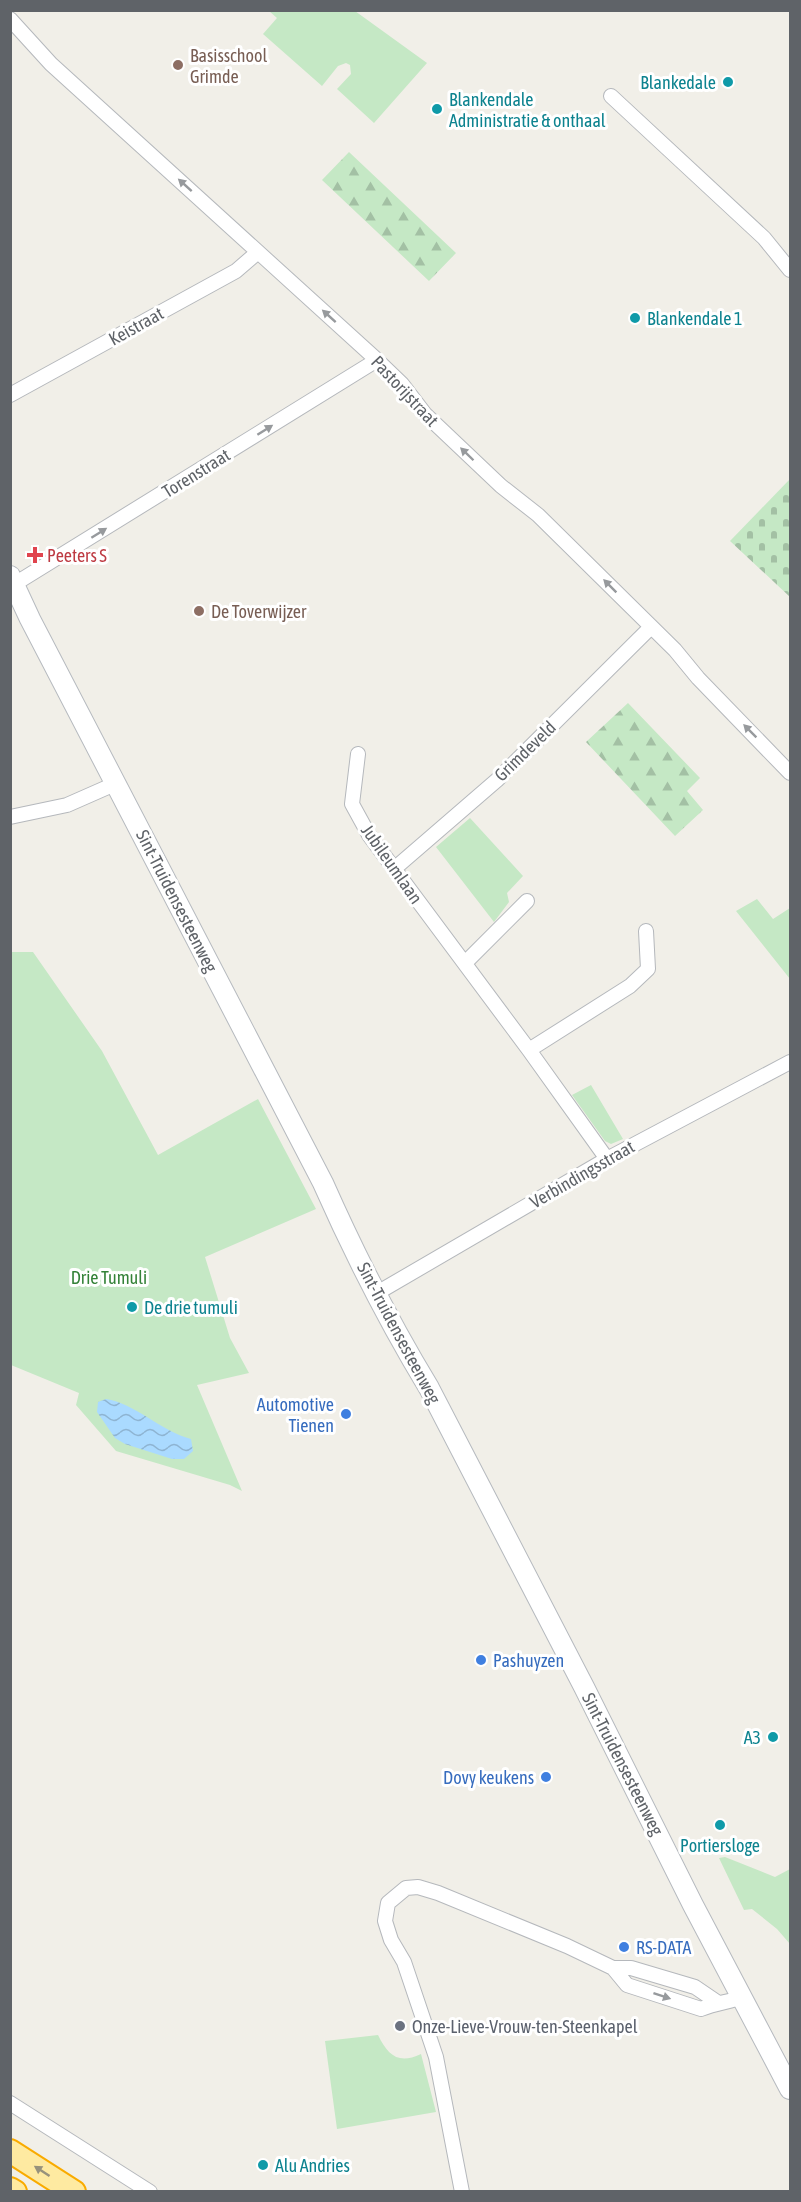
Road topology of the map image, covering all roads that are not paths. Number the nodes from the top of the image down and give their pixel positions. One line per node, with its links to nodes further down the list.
1 (10, 19): 3 (street, Pastorijstraat, one-way to 1)
2 (611, 96): 4 (street)
3 (258, 252): 5 (street, Pastorijstraat, one-way to 3); 6 (street, Keistraat)
4 (790, 270)
5 (377, 360): 7 (street, Torenstraat, one-way to 5); 8 (street, Pastorijstraat, one-way to 5)
6 (10, 395)
7 (12, 580): 11 (main road, Sint-Truidensesteenweg)
8 (651, 627): 10 (street, Pastorijstraat, one-way to 8); 13 (street, Grimdeveld)
9 (358, 754): 13 (street, Jubileumlaan)
10 (790, 773)
11 (117, 783): 12 (street); 20 (main road, Sint-Truidensesteenweg)
12 (10, 817)
13 (394, 869): 16 (street, Jubileumlaan)
14 (527, 901): 16 (street)
15 (646, 931): 17 (street)
16 (465, 963): 17 (street, Jubileumlaan)
17 (530, 1050): 19 (street, Jubileumlaan)
18 (790, 1062): 19 (street, Verbindingsstraat)
19 (607, 1159): 20 (street, Verbindingsstraat)
20 (377, 1293): 21 (main road, Sint-Truidensesteenweg)
21 (743, 1997): 22 (main road, Sint-Truidensesteenweg); 29 (street)
22 (790, 2089)
23 (10, 2103): 28 (street)
24 (10, 2151): 27 (highway, one-way to 24)
25 (10, 2189): 26 (highway)
26 (15, 2192)
27 (74, 2192)
28 (150, 2192)
29 (462, 2192)

